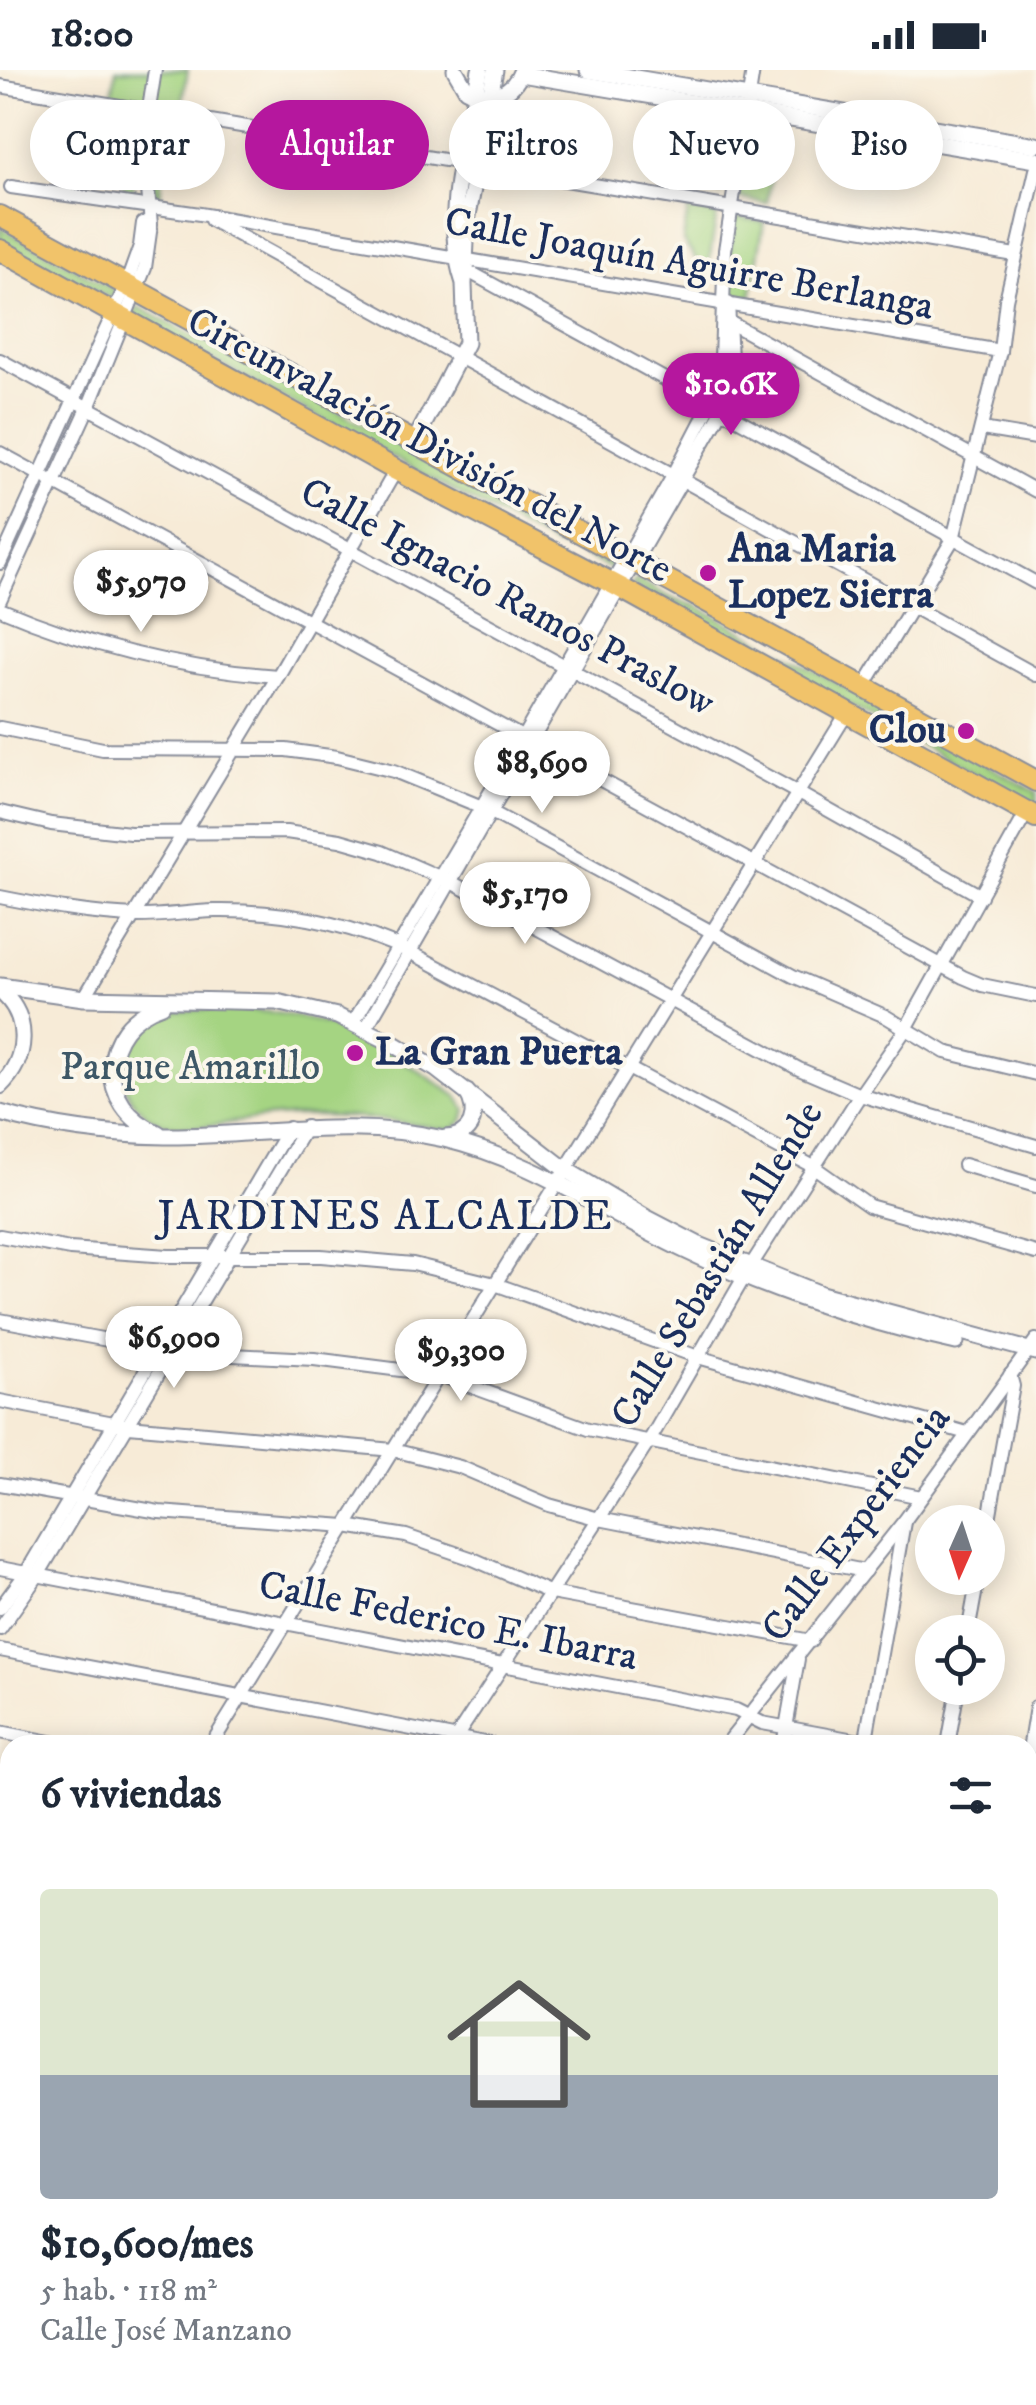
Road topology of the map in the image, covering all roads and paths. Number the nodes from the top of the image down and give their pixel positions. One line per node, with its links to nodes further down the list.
1 (154, 70): 11 (street)
2 (454, 70): 9 (street)
3 (480, 70): 9 (street)
4 (495, 70): 9 (street)
5 (588, 70): 14 (street)
6 (754, 70): 15 (street)
7 (522, 72): 9 (street); 13 (street)
8 (0, 86): 10 (street)
9 (483, 95): 12 (street)
10 (86, 100)
11 (150, 100)
12 (482, 100)
13 (720, 100)
14 (729, 100)
15 (749, 100)
16 (795, 111): 19 (street)
17 (795, 113): 21 (street)
18 (225, 123): 20 (street)
19 (1036, 145)
20 (449, 160)
21 (1036, 160)
22 (1036, 170): 33 (street)
23 (12, 187): 28 (street, Calle Joaquín Aguirre Berlanga)
24 (613, 188): 29 (street)
25 (146, 190): 28 (street)
26 (463, 190): 34 (street)
27 (733, 190): 29 (street)
28 (147, 206): 30 (street, Calle Joaquín Aguirre Berlanga); 35 (street)
29 (730, 208): 33 (street); 36 (street)
30 (200, 214): 34 (street, Calle Joaquín Aguirre Berlanga); 40 (street)
31 (0, 216): 35 (main road, Circunvalación División del Norte)
32 (0, 250): 37 (main road, Circunvalación División del Norte)
33 (1016, 256): 39 (street)
34 (463, 268): 36 (street, Calle Joaquín Aguirre Berlanga); 40 (street); 43 (street)
35 (131, 288): 37 (street); 46 (main road, Circunvalación División del Norte)
36 (725, 300): 38 (street); 39 (street, Calle Joaquín Aguirre Berlanga)
37 (119, 317): 42 (street); 49 (main road, Circunvalación División del Norte)
38 (725, 320): 43 (street); 48 (street)
39 (1000, 351): 44 (street)
40 (460, 359): 46 (street); 51 (street)
41 (0, 360): 42 (street, Calle Ignacio Ramos Praslow)
42 (82, 404): 50 (street); 55 (street, Calle Ignacio Ramos Praslow)
43 (717, 406): 51 (street); 53 (street)
44 (982, 429): 45 (street); 48 (street)
45 (1036, 438)
46 (415, 441): 56 (main road, Circunvalación División del Norte)
47 (0, 454): 50 (street)
48 (976, 458): 52 (street); 53 (street)
49 (396, 470): 55 (street); 59 (main road, Circunvalación División del Norte)
50 (47, 478): 54 (street); 60 (street); 63 (street)
51 (678, 479): 56 (street); 61 (street)
52 (1036, 490)
53 (953, 538): 58 (street); 61 (street)
54 (4, 546): 57 (street)
55 (350, 550): 63 (street); 64 (street, Calle Ignacio Ramos Praslow)
56 (631, 561): 59 (street); 67 (main road, Circunvalación División del Norte)
57 (0, 564)
58 (1036, 584)
59 (616, 586): 64 (street); 68 (main road, Circunvalación División del Norte)
60 (0, 600)
61 (912, 608): 65 (street); 67 (street)
62 (0, 609): 66 (street)
63 (309, 620): 66 (street); 70 (street)
64 (568, 670): 70 (street); 73 (street, Calle Ignacio Ramos Praslow)
65 (1036, 675)
66 (278, 676): 71 (street)
67 (863, 688): 72 (main road, Circunvalación División del Norte)
68 (847, 713): 73 (street); 76 (main road, Circunvalación División del Norte)
69 (0, 728): 71 (street)
70 (528, 740): 74 (street); 78 (street)
71 (234, 748): 74 (street); 77 (street)
72 (1036, 781)
73 (798, 793): 78 (street); 80 (street, Calle Ignacio Ramos Praslow)
74 (486, 810): 79 (street); 83 (street)
75 (0, 812): 77 (street)
76 (1032, 815): 80 (street, Calle Sebastián Allende)
77 (185, 832): 79 (street); 82 (street)
78 (755, 863): 83 (street); 85 (street)
79 (445, 880): 84 (street); 89 (street)
80 (981, 896): 85 (street, Calle Sebastián Allende)
81 (0, 898): 82 (street)
82 (135, 916): 84 (street); 88 (street)
83 (712, 933): 89 (street); 92 (street)
84 (405, 949): 91 (street); 93 (street)
85 (943, 966): 87 (street); 92 (street, Calle Sebastián Allende)
86 (0, 988): 88 (street); 95 (street)
87 (1036, 996)
88 (84, 998): 90 (street)
89 (670, 1001): 93 (street); 97 (street)
90 (170, 1002): 91 (street); 101 (street)
91 (360, 1026): 96 (street)
92 (907, 1028): 94 (street); 97 (street, Calle Sebastián Allende)
93 (627, 1070): 105 (street); 106 (street)
94 (1036, 1074)
95 (0, 1086)
96 (467, 1092): 102 (street); 106 (street)
97 (860, 1094): 103 (street); 105 (street, Calle Sebastián Allende)
98 (0, 1113): 101 (street)
99 (306, 1127): 100 (street); 102 (street); 110 (street)
100 (288, 1128): 101 (street); 110 (street)
101 (166, 1136)
102 (441, 1138): 106 (street)
103 (1036, 1146)
104 (964, 1165): 107 (street)
105 (814, 1168): 109 (street); 111 (street, Calle Sebastián Allende)
106 (562, 1175): 111 (street); 112 (street)
107 (1036, 1186)
108 (0, 1236): 110 (street)
109 (1036, 1253)
110 (223, 1256): 112 (street); 114 (street)
111 (747, 1272): 115 (street); 116 (street, Calle Sebastián Allende)
112 (495, 1284): 116 (street); 117 (street)
113 (0, 1320): 114 (street)
114 (166, 1351): 117 (street); 120 (street)
115 (1032, 1351): 118 (street, Calle Experiencia)
116 (698, 1357): 121 (street); 122 (street, Calle Sebastián Allende)
117 (440, 1375): 122 (street); 123 (street)
118 (1010, 1375): 121 (street, Calle Experiencia); 128 (street)
119 (0, 1401): 120 (street)
120 (122, 1424): 123 (street); 125 (street); 127 (street)
121 (967, 1433): 126 (street, Calle Experiencia)
122 (648, 1443): 126 (street); 129 (street, Calle Sebastián Allende)
123 (392, 1450): 129 (street); 131 (street)
124 (0, 1484): 125 (street)
125 (69, 1497): 127 (street); 134 (street)
126 (920, 1498): 130 (street, Calle Experiencia)
127 (84, 1500): 131 (street); 134 (street)
128 (992, 1505)
129 (598, 1519): 133 (street); 135 (street, Calle Sebastián Allende)
130 (905, 1520): 133 (street, Calle Experiencia); 154 (street)
131 (346, 1526): 135 (street); 137 (street)
132 (0, 1568): 134 (street, Calle Federico E. Ibarra)
133 (865, 1571): 139 (street, Calle Experiencia)
134 (32, 1574): 136 (street); 137 (street, Calle Federico E. Ibarra); 138 (street)
135 (551, 1593): 139 (street); 142 (street, Calle Sebastián Allende)
136 (0, 1608)
137 (286, 1624): 142 (street, Calle Federico E. Ibarra); 143 (street)
138 (0, 1628)
139 (811, 1641): 141 (street, Calle Experiencia)
140 (0, 1650): 143 (street)
141 (799, 1656): 146 (street, Calle Experiencia); 147 (street)
142 (504, 1664): 146 (street, Calle Federico E. Ibarra); 150 (street, Calle Sebastián Allende)
143 (240, 1698): 148 (street); 149 (street)
144 (955, 1705): 155 (street)
145 (1036, 1708): 156 (street)
146 (750, 1716): 147 (street, Calle Federico E. Ibarra); 151 (street, Calle Experiencia)
147 (786, 1727): 152 (street); 153 (street, Calle Federico E. Ibarra)
148 (217, 1735)
149 (424, 1735)
150 (458, 1735)
151 (734, 1735)
152 (785, 1735)
153 (823, 1735)
154 (867, 1735)
155 (950, 1735)
156 (1032, 1735)

